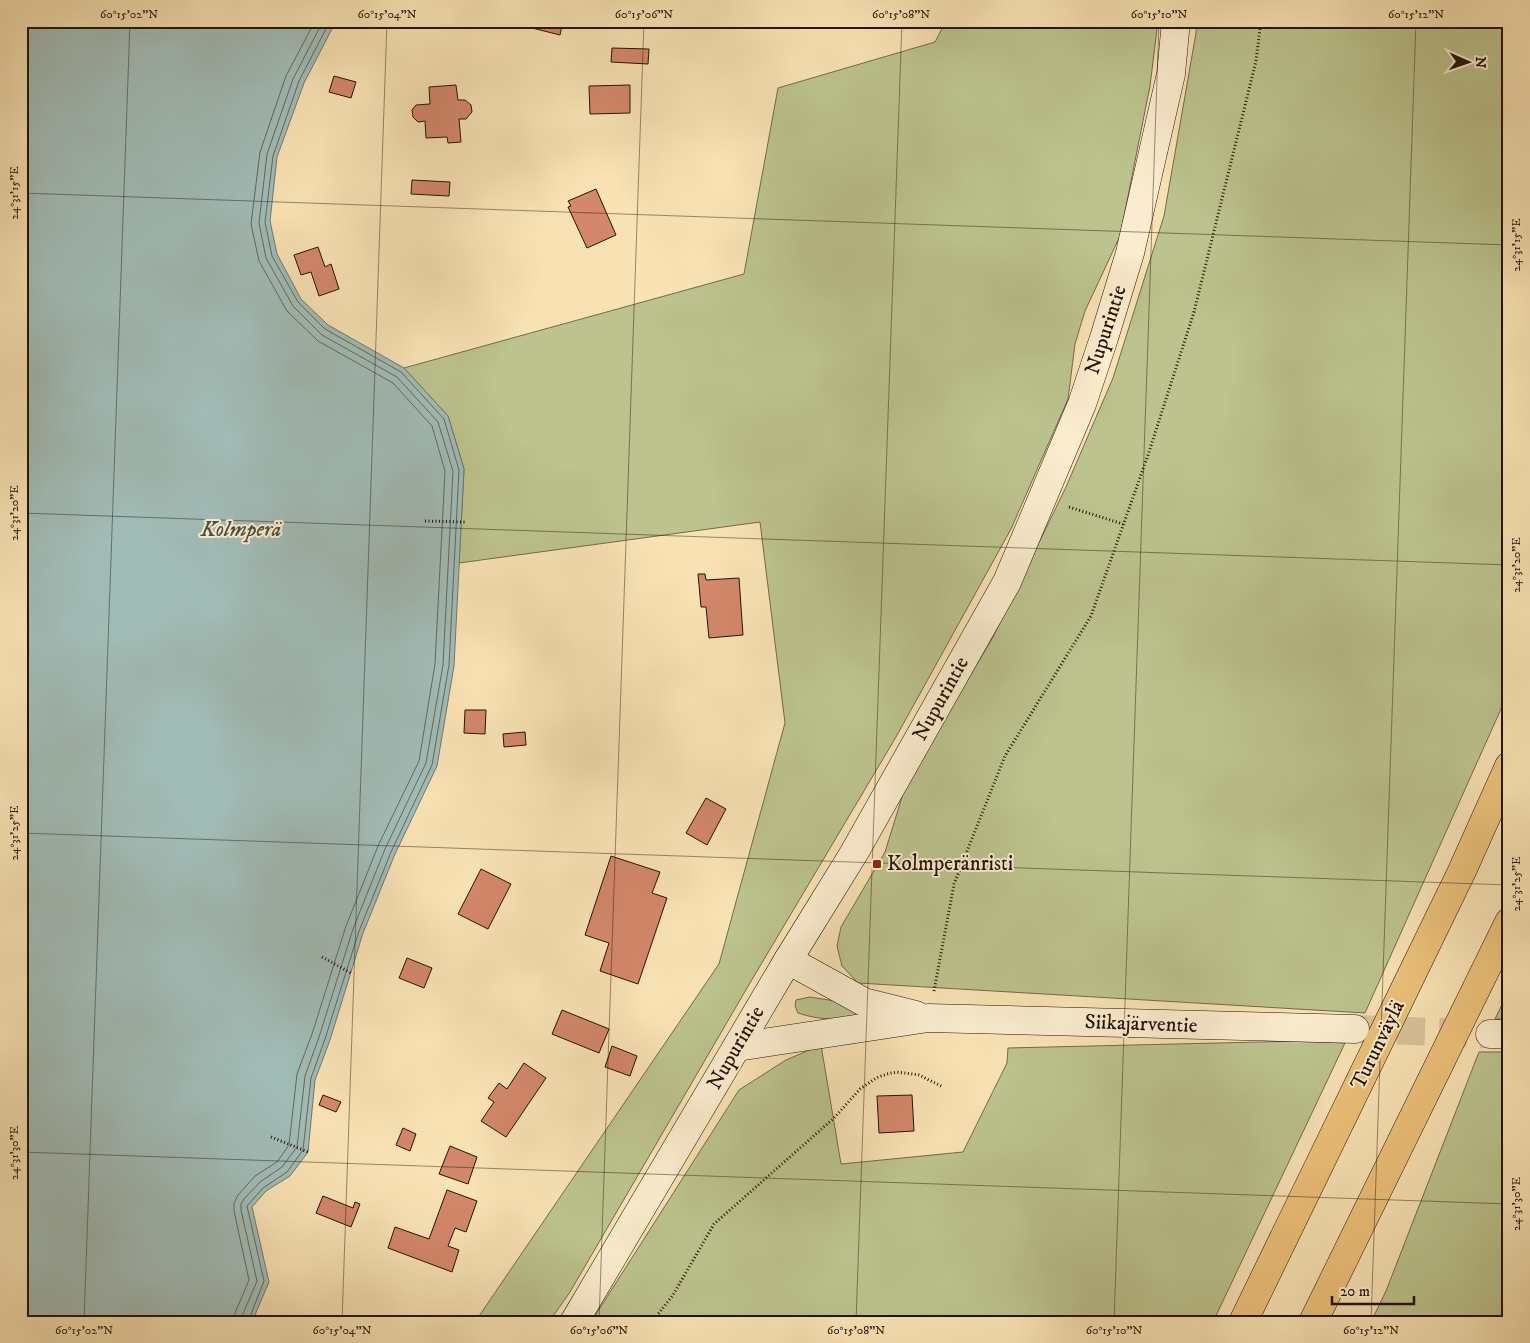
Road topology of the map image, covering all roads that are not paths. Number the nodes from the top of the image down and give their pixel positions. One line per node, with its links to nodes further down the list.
1 (1176, 21): 4 (main road, Nupurintie)
2 (1509, 766): 9 (highway, Turunväylä)
3 (1509, 922): 10 (highway)
4 (788, 960): 5 (main road); 7 (main road, Nupurintie)
5 (928, 1018): 6 (main road, Siikajärventie); 7 (main road)
6 (1354, 1029)
7 (737, 1047): 8 (main road, Nupurintie)
8 (574, 1322)
9 (1242, 1322)
10 (1313, 1322)

